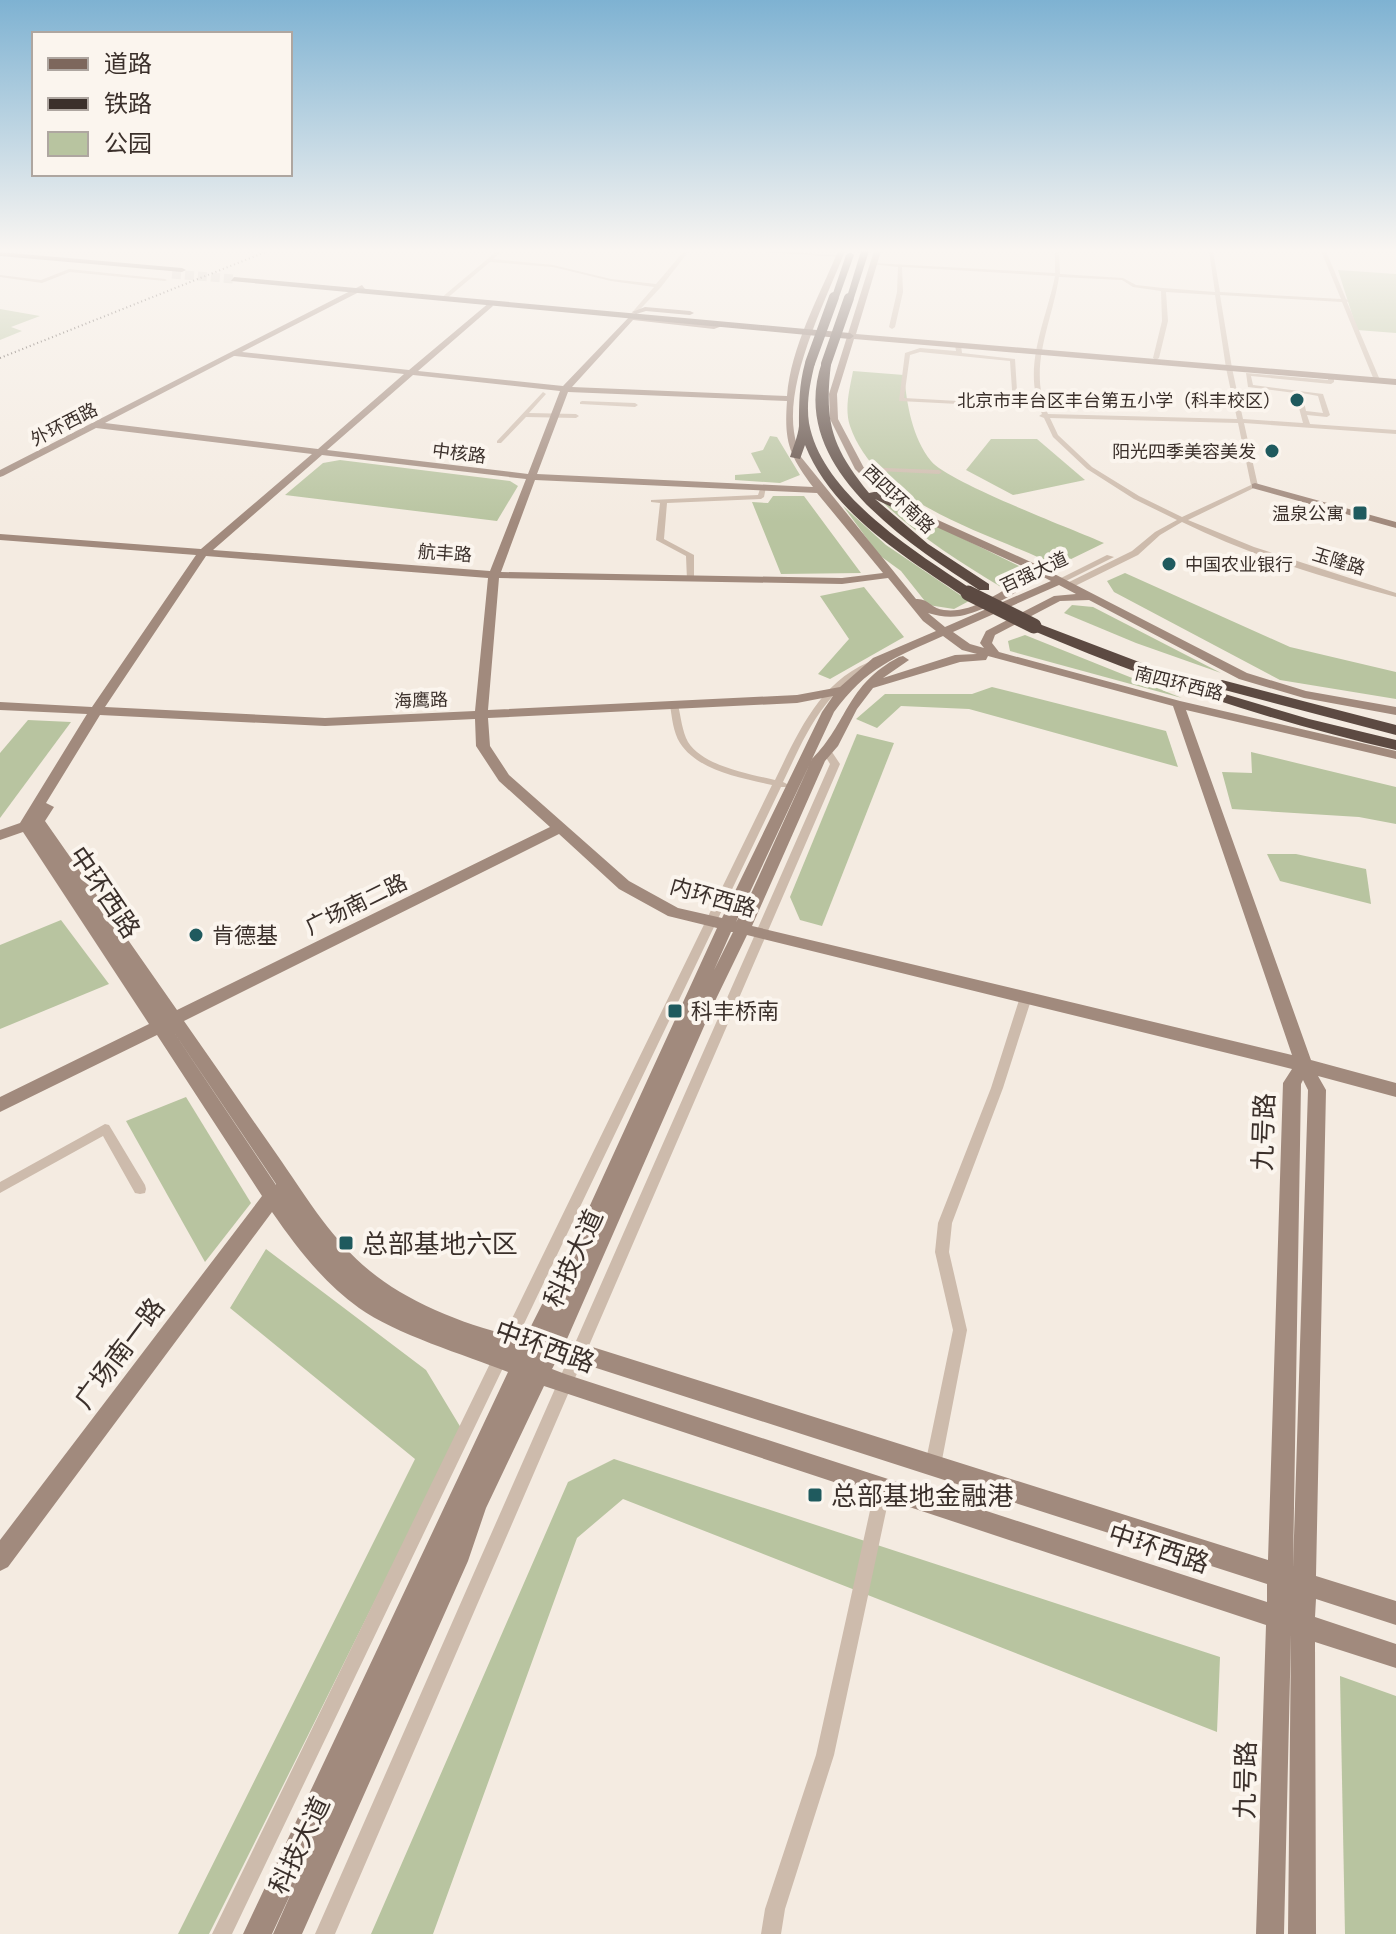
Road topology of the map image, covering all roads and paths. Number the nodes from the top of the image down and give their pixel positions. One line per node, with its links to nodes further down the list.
1 (259, 341): 16 (street, 外环西路)
2 (446, 341): 19 (street)
3 (608, 341): 25 (street, 内环西路)
4 (806, 341): 28 (street)
5 (818, 341): 38 (highway, 西四环南路, bridge)
6 (834, 341): 43 (highway, 西四环南路, bridge)
7 (849, 341): 34 (street)
8 (909, 341): 15 (street)
9 (957, 341): 14 (street)
10 (1041, 341): 14 (street)
11 (1160, 341): 17 (street)
12 (1225, 341): 18 (street)
13 (1362, 341): 21 (street)
14 (1039, 350): 15 (street); 17 (street); 18 (street); 24 (street)
15 (959, 351): 23 (street); 23 (street)
16 (235, 354): 19 (street); 36 (street, 外环西路)
17 (1156, 358): 18 (street)
18 (1228, 366): 20 (street); 21 (street); 35 (street)
19 (409, 373): 25 (street); 41 (street)
20 (1331, 376): 21 (street); 26 (street)
21 (1376, 378): 22 (street)
22 (1396, 380)
23 (1015, 381): 24 (street)
24 (1038, 383): 32 (street)
25 (565, 389): 28 (street); 33 (street, 内环西路)
26 (1298, 391): 30 (street); 30 (street)
27 (543, 394): 31 (street)
28 (790, 399): 42 (street)
29 (635, 405): 33 (street)
30 (1303, 413): 37 (street)
31 (526, 415): 33 (street); 40 (street)
32 (1042, 416): 35 (street); 56 (street, 玉隆路)
33 (554, 417): 48 (street, 内环西路)
34 (834, 419): 43 (highway); 47 (street, 西四环南路)
35 (1243, 421): 37 (street); 49 (street)
36 (96, 425): 41 (street, 中核路); 46 (street, 外环西路)
37 (1307, 426): 39 (street)
38 (804, 428): 42 (highway); 44 (highway, 西四环南路)
39 (1396, 432)
40 (499, 442)
41 (318, 452): 48 (street, 中核路); 59 (street)
42 (796, 457): 51 (street)
43 (839, 462): 47 (highway, 西四环南路)
44 (822, 467): 54 (highway); 66 (highway, 西四环南路)
45 (939, 472): 47 (street)
46 (0, 474)
47 (855, 474): 55 (highway); 70 (highway, 西四环南路)
48 (531, 477): 50 (street, 中核路); 61 (street, 内环西路)
49 (1255, 486): 56 (street, 百强大道); 57 (street)
50 (763, 487): 51 (street, 中核路); 53 (street)
51 (820, 490): 54 (street)
52 (653, 501): 53 (street)
53 (664, 501): 63 (street)
54 (831, 502): 62 (street)
55 (914, 513): 60 (street, 西四环南路)
56 (1184, 520): 64 (street, 百强大道); 67 (street, 玉隆路)
57 (1396, 525)
58 (0, 537): 59 (street, 航丰路)
59 (203, 553): 61 (street, 航丰路); 81 (street)
60 (1029, 565): 64 (street, 西四环南路); 69 (street)
61 (494, 575): 63 (street, 航丰路); 82 (street, 内环西路)
62 (889, 575): 63 (street, 航丰路); 65 (street)
63 (690, 578)
64 (1064, 583): 68 (street, 南四环西路); 71 (street, 百强大道)
65 (900, 587): 69 (street); 71 (street)
66 (968, 593): 70 (highway, 南四环西路, bridge)
67 (1396, 595)
68 (1090, 597): 72 (street); 74 (street, 南四环西路)
69 (958, 615): 71 (street)
70 (1041, 623): 83 (highway, 南四环西路); 84 (highway, 南四环西路)
71 (949, 637): 72 (street, 南四环西路); 73 (street); 75 (street, 科技大道)
72 (996, 656): 75 (street); 77 (street, 南四环西路)
73 (877, 661): 76 (street)
74 (1243, 676): 80 (street, 南四环西路); 83 (highway)
75 (865, 689): 87 (street, 科技大道)
76 (837, 692): 78 (street, 海鹰路); 89 (street)
77 (1178, 704): 88 (street, 南四环西路); 97 (street)
78 (674, 705): 82 (street, 海鹰路); 89 (street)
79 (0, 706): 81 (street, 海鹰路)
80 (1396, 711)
81 (98, 712): 82 (street, 海鹰路); 90 (street)
82 (481, 715): 91 (street, 内环西路)
83 (1366, 724): 85 (highway)
84 (1315, 726): 86 (highway, 南四环西路); 88 (highway)
85 (1396, 730)
86 (1396, 745)
87 (829, 754): 93 (street, 科技大道); 94 (street)
88 (1396, 755)
89 (786, 785): 93 (street)
90 (32, 823): 92 (street); 96 (street, 中环西路)
91 (560, 828): 93 (street, 内环西路); 96 (street, 广场南二路)
92 (0, 835)
93 (727, 926): 94 (street, 内环西路); 104 (street, 科技大道)
94 (761, 934): 95 (street, 内环西路); 103 (street)
95 (1026, 997): 97 (street, 内环西路); 106 (street)
96 (168, 1022): 99 (street, 广场南二路); 102 (street, 中环西路)
97 (1304, 1065): 98 (street, 内环西路); 109 (street, 九号路); 110 (street)
98 (1396, 1090)
99 (0, 1105)
100 (0, 1188): 101 (street)
101 (140, 1189)
102 (281, 1191): 104 (street, 中环西路); 108 (street, 广场南一路)
103 (578, 1353): 104 (street, 中环西路); 105 (street); 106 (street, 中环西路)
104 (525, 1356): 105 (street, 中环西路); 115 (street); 116 (street, 科技大道); 117 (street, 科技大道)
105 (565, 1384): 107 (street, 中环西路); 118 (street)
106 (933, 1465): 109 (street, 中环西路)
107 (883, 1488): 112 (street, 中环西路); 119 (street)
108 (0, 1559)
109 (1279, 1575): 110 (street, 中环西路); 112 (street, 九号路)
110 (1303, 1582): 111 (street, 中环西路); 113 (street)
111 (1396, 1613)
112 (1277, 1615): 113 (street, 中环西路); 120 (street, 九号路)
113 (1303, 1623): 114 (street, 中环西路); 121 (street)
114 (1396, 1656)
115 (222, 1934)
116 (257, 1934)
117 (287, 1934)
118 (325, 1934)
119 (771, 1934)
120 (1270, 1934)
121 (1302, 1934)

